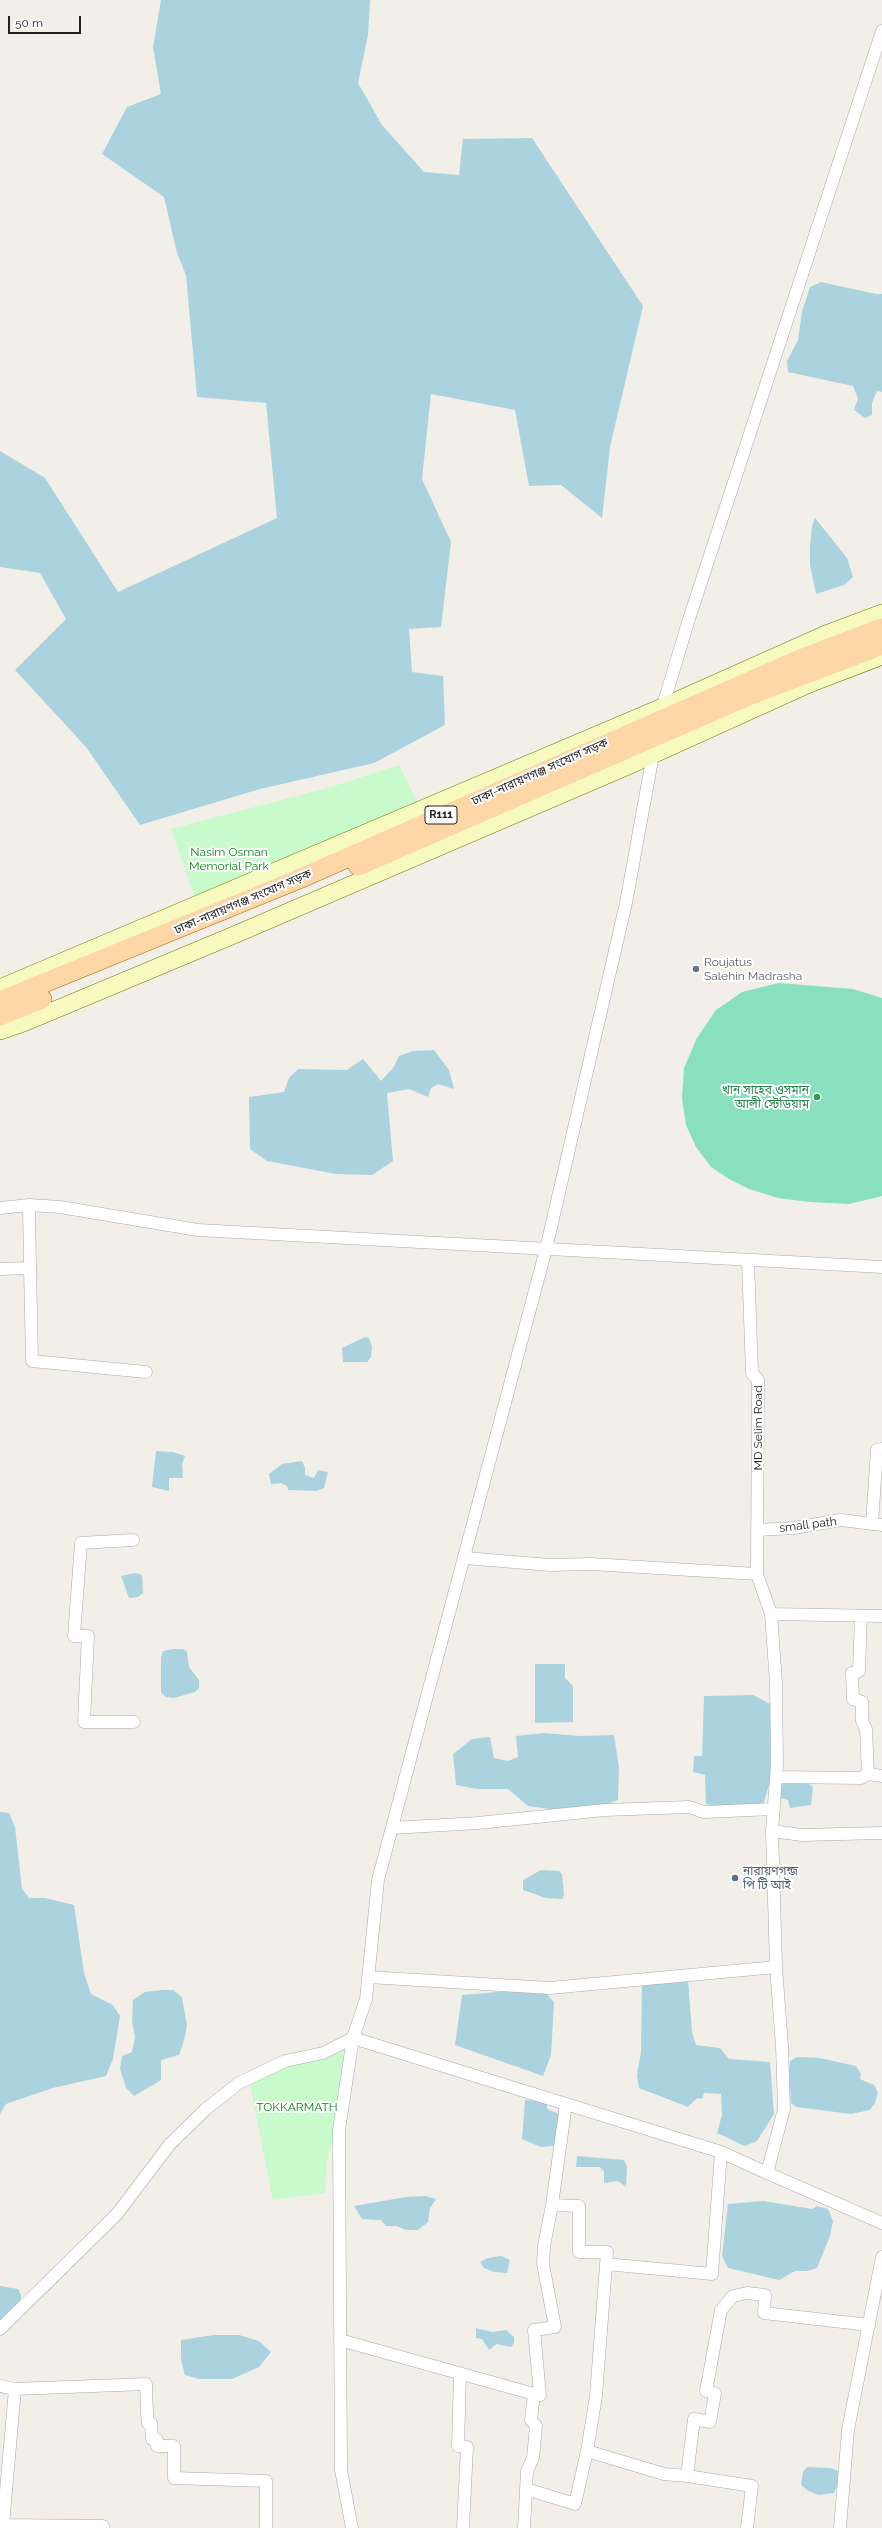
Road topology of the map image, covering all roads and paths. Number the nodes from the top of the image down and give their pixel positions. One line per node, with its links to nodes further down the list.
1 (882, 31): 6 (street)
2 (882, 613): 6 (street)
3 (882, 628): 6 (main road, ঢাকা-নারায়ণগঞ্জ সংযোগ সড়ক / R111)
4 (882, 645): 7 (main road, ঢাকা-নারায়ণগঞ্জ সংযোগ সড়ক / R111)
5 (882, 656): 7 (street)
6 (661, 713): 8 (street); 9 (main road, ঢাকা-নারায়ণগঞ্জ সংযোগ সড়ক / R111)
7 (654, 746): 10 (main road, ঢাকা-নারায়ণগঞ্জ সংযোগ সড়ক / R111); 11 (street); 14 (street)
8 (0, 988)
9 (0, 1001)
10 (0, 1016)
11 (0, 1031)
12 (29, 1205): 13 (street); 14 (street); 17 (street)
13 (0, 1208)
14 (546, 1249): 15 (street); 24 (street)
15 (748, 1261): 16 (street); 22 (street, MD Selim Road)
16 (882, 1267)
17 (30, 1268): 18 (street); 19 (street)
18 (0, 1269)
19 (146, 1372)
20 (882, 1449): 21 (street)
21 (877, 1524): 22 (street, small path)
22 (757, 1530): 25 (street, MD Selim Road)
23 (133, 1540): 29 (street)
24 (465, 1558): 25 (street); 34 (street)
25 (757, 1574): 26 (street)
26 (772, 1614): 27 (street); 32 (street)
27 (861, 1616): 28 (street); 30 (street)
28 (882, 1616)
29 (134, 1722)
30 (868, 1774): 31 (street); 32 (street)
31 (882, 1776)
32 (776, 1777): 33 (street)
33 (774, 1809): 34 (street); 35 (street)
34 (392, 1828): 38 (street)
35 (772, 1831): 36 (street); 37 (street)
36 (882, 1833)
37 (776, 1967): 38 (street); 42 (street)
38 (368, 1977): 39 (street)
39 (353, 2038): 40 (street); 48 (street); 49 (street)
40 (566, 2104): 41 (street); 43 (street)
41 (722, 2152): 42 (street); 46 (street)
42 (767, 2173): 44 (street)
43 (552, 2205): 46 (street); 53 (street)
44 (882, 2223)
45 (882, 2257): 47 (street)
46 (606, 2264): 54 (street)
47 (869, 2325): 55 (street); 63 (street)
48 (0, 2329)
49 (340, 2340): 50 (street); 59 (street)
50 (460, 2374): 53 (street); 60 (street)
51 (0, 2386): 52 (street)
52 (15, 2389): 57 (street); 58 (street)
53 (534, 2394): 56 (street)
54 (587, 2451): 55 (street); 56 (street)
55 (687, 2476): 62 (street)
56 (526, 2489): 61 (street)
57 (103, 2528)
58 (266, 2528)
59 (352, 2528)
60 (463, 2528)
61 (524, 2528)
62 (747, 2528)
63 (840, 2528)

